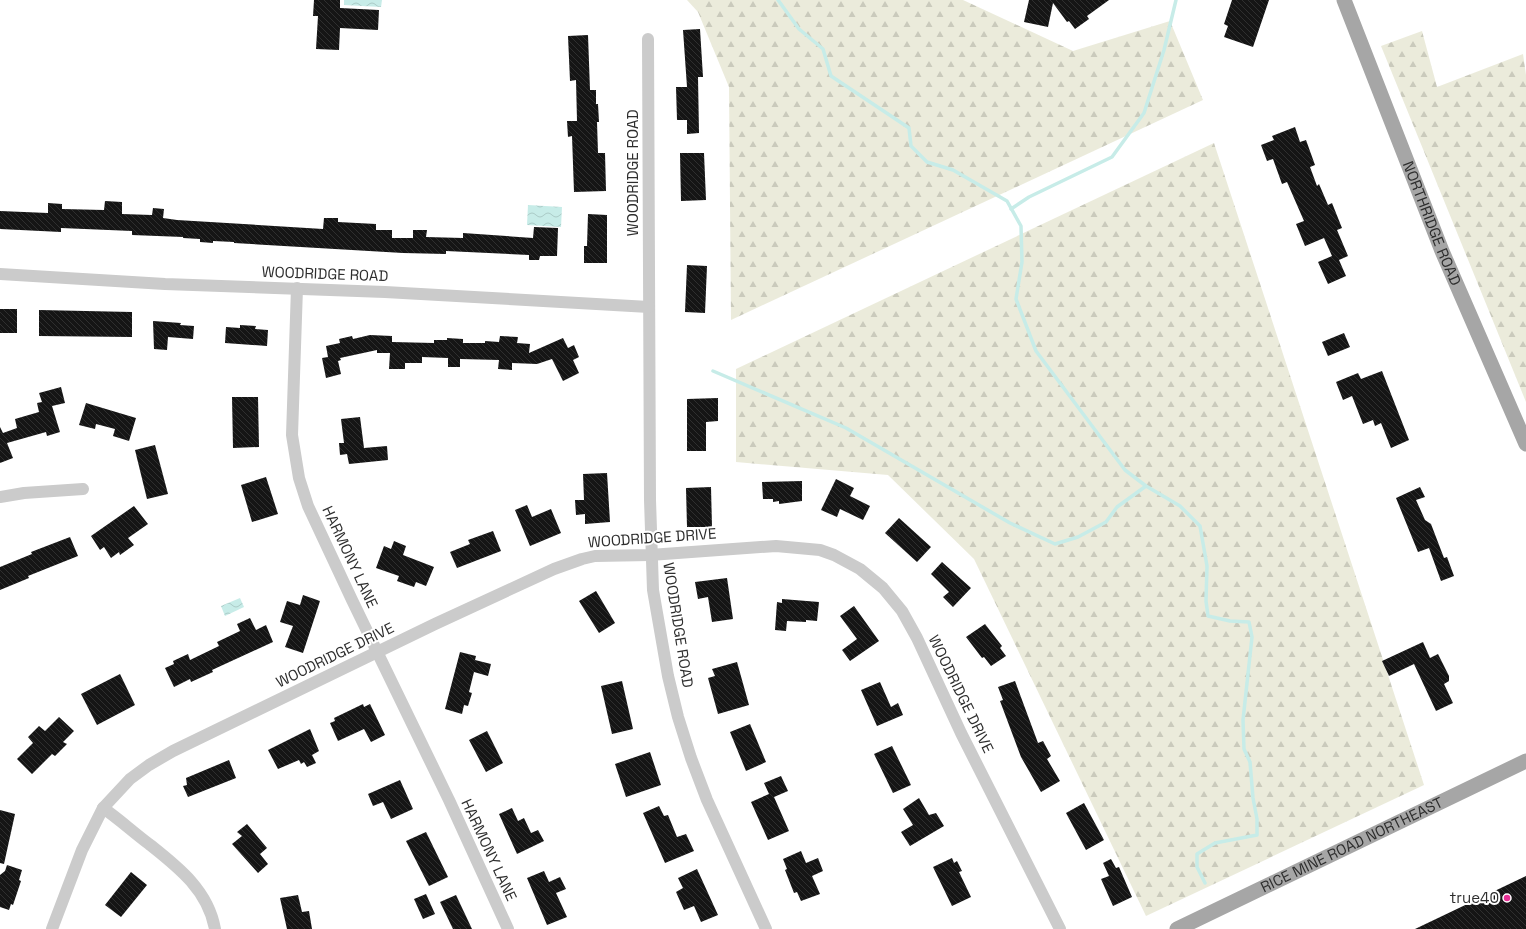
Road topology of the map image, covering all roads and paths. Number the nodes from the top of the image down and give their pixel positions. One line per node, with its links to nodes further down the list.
1 (1344, 0): 6 (main road, NORTHRIDGE ROAD)
2 (648, 39): 5 (street, WOODRIDGE ROAD)
3 (0, 274): 4 (street, WOODRIDGE ROAD)
4 (297, 288): 5 (street, WOODRIDGE ROAD); 10 (street, HARMONY LANE)
5 (649, 307): 9 (street, WOODRIDGE ROAD)
6 (1526, 444)
7 (83, 489): 8 (street)
8 (0, 497)
9 (650, 555): 10 (street, WOODRIDGE DRIVE); 16 (street, WOODRIDGE ROAD); 17 (street, WOODRIDGE DRIVE)
10 (378, 652): 12 (street, WOODRIDGE DRIVE); 15 (street, HARMONY LANE)
11 (1526, 761): 18 (main road, RICE MINE ROAD NORTHEAST)
12 (103, 808): 13 (street, WOODRIDGE DRIVE); 14 (street)
13 (52, 929)
14 (215, 929)
15 (508, 929)
16 (766, 929)
17 (1060, 929)
18 (1177, 929)

